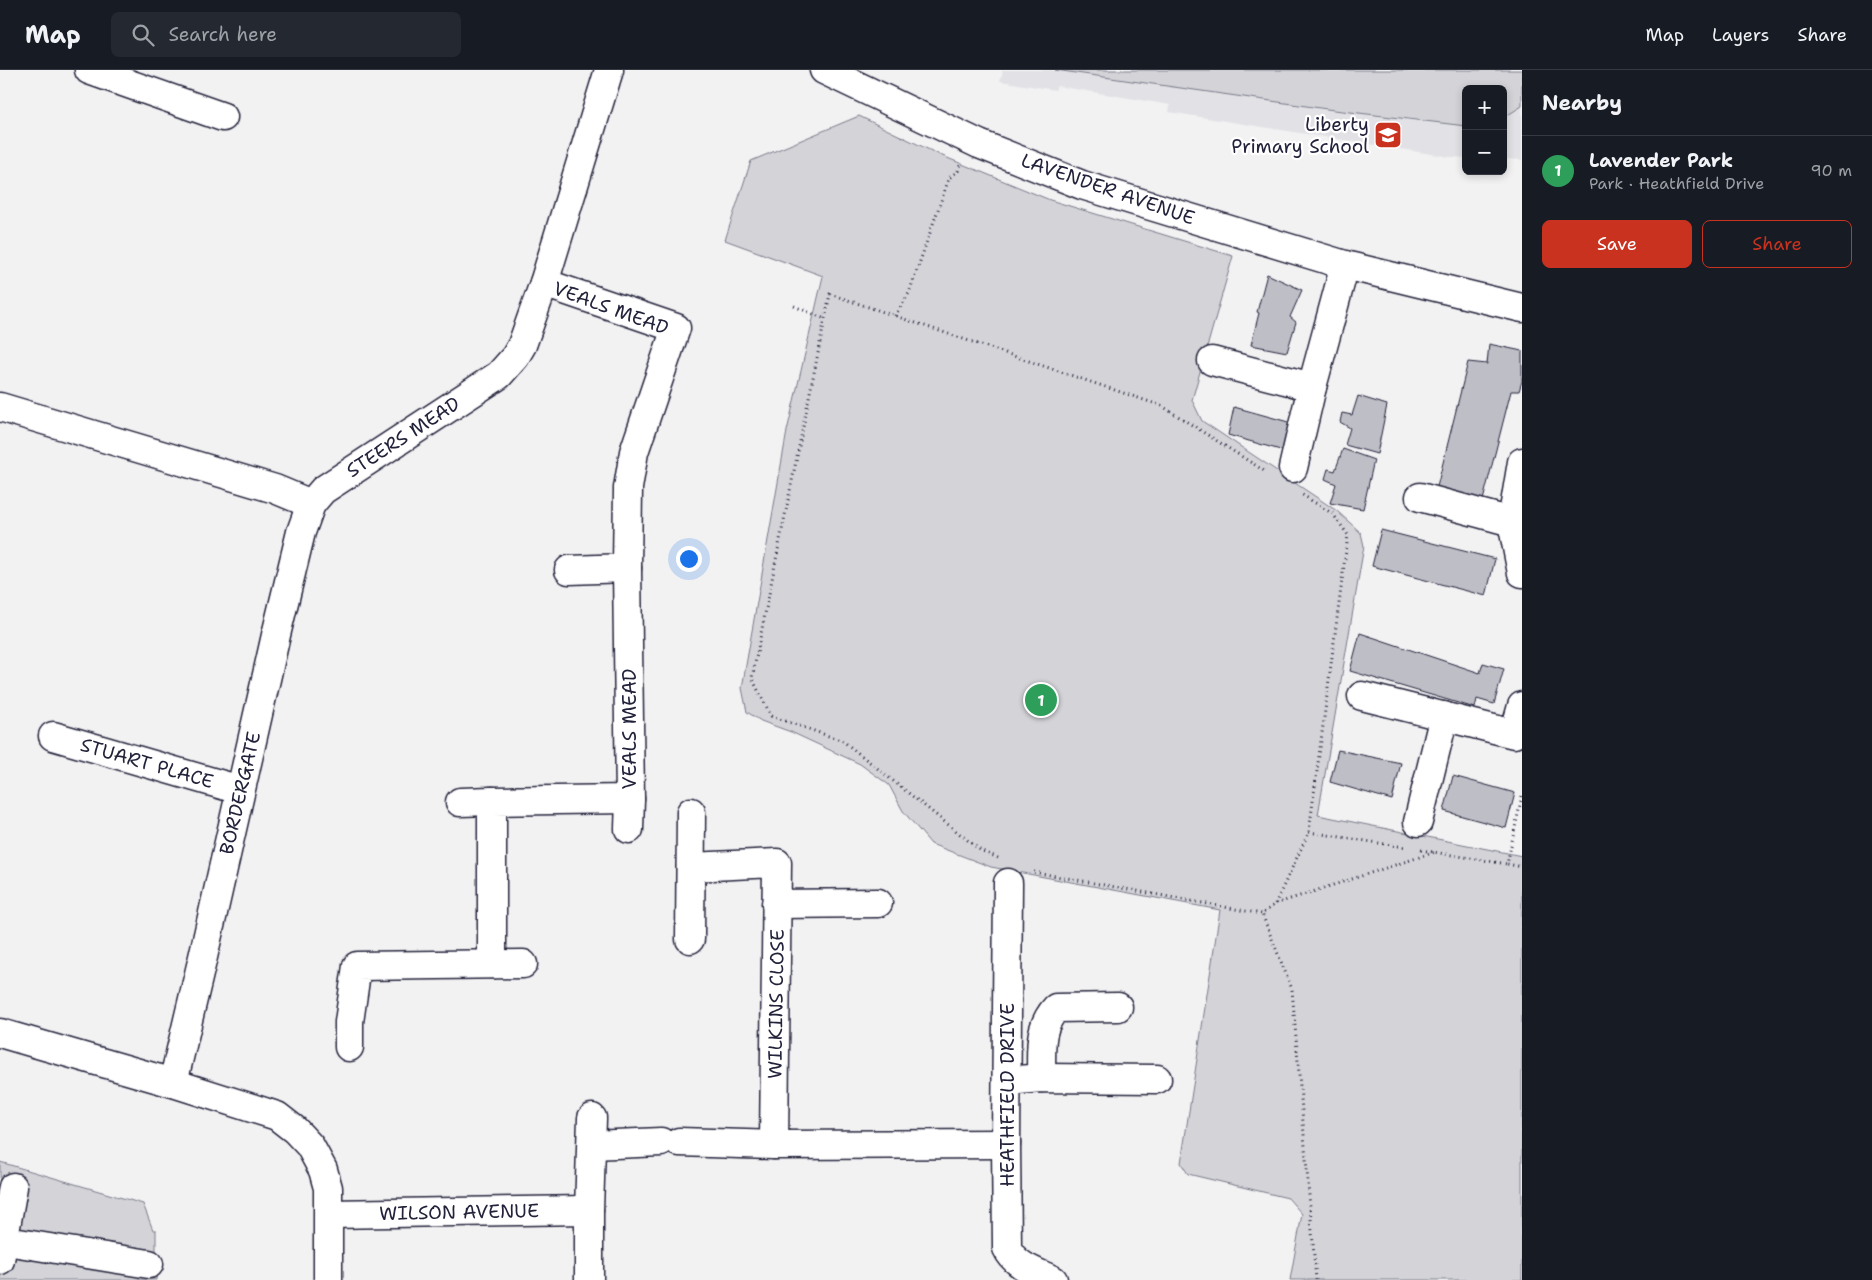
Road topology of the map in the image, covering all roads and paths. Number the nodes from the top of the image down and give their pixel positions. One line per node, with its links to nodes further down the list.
1 (89, 70): 5 (street)
2 (609, 70): 8 (street, STEERS MEAD)
3 (824, 70): 4 (street, LAVENDER AVENUE)
4 (866, 80): 6 (street, LAVENDER AVENUE)
5 (223, 117)
6 (971, 140): 7 (street, LAVENDER AVENUE); 11 (path)
7 (1345, 265): 10 (street, LAVENDER AVENUE); 14 (street)
8 (544, 283): 19 (street, STEERS MEAD); 21 (street, VEALS MEAD)
9 (794, 306): 12 (path)
10 (1522, 308)
11 (895, 316): 12 (path); 17 (path)
12 (825, 319): 39 (path)
13 (1212, 361): 14 (street)
14 (1312, 387): 17 (street)
15 (0, 407): 19 (street)
16 (1522, 463): 20 (street)
17 (1287, 478): 42 (path)
18 (1420, 497): 20 (street)
19 (311, 504): 28 (street, BORDERGATE)
20 (1512, 522): 23 (street)
21 (627, 568): 22 (street); 30 (street, VEALS MEAD)
22 (568, 570)
23 (1522, 573)
24 (1362, 696): 26 (street)
25 (1522, 706): 26 (street)
26 (1444, 716): 34 (street)
27 (53, 736): 28 (street, STUART PLACE)
28 (240, 790): 53 (street, BORDERGATE)
29 (1522, 796): 38 (path)
30 (630, 799): 31 (street, VEALS MEAD); 35 (street)
31 (492, 801): 32 (street, VEALS MEAD); 45 (street)
32 (460, 802)
33 (691, 812): 37 (street)
34 (1418, 822)
35 (629, 829)
36 (1435, 852): 42 (path)
37 (691, 867): 41 (street, WILKINS CLOSE); 44 (street)
38 (1522, 867)
39 (1014, 872): 43 (path); 52 (street, HEATHFIELD DRIVE)
40 (878, 903): 41 (street)
41 (776, 904): 57 (street, WILKINS CLOSE)
42 (1275, 904): 43 (path)
43 (1262, 914): 66 (path)
44 (690, 939)
45 (492, 964): 46 (street); 49 (street)
46 (523, 964)
47 (1118, 1007): 50 (street)
48 (0, 1033): 53 (street)
49 (349, 1047)
50 (1041, 1078): 51 (street); 52 (street)
51 (1157, 1079)
52 (1007, 1081): 55 (street, HEATHFIELD DRIVE)
53 (173, 1083): 60 (street)
54 (592, 1118): 56 (street)
55 (1006, 1144): 57 (street); 65 (street, HEATHFIELD DRIVE)
56 (592, 1145): 57 (street); 59 (street)
57 (774, 1145)
58 (13, 1187): 61 (street)
59 (589, 1210): 60 (street, WILSON AVENUE); 64 (street)
60 (329, 1214): 63 (street)
61 (1, 1247): 62 (street)
62 (149, 1264)
63 (328, 1280)
64 (589, 1280)
65 (1053, 1280)
66 (1316, 1280)

